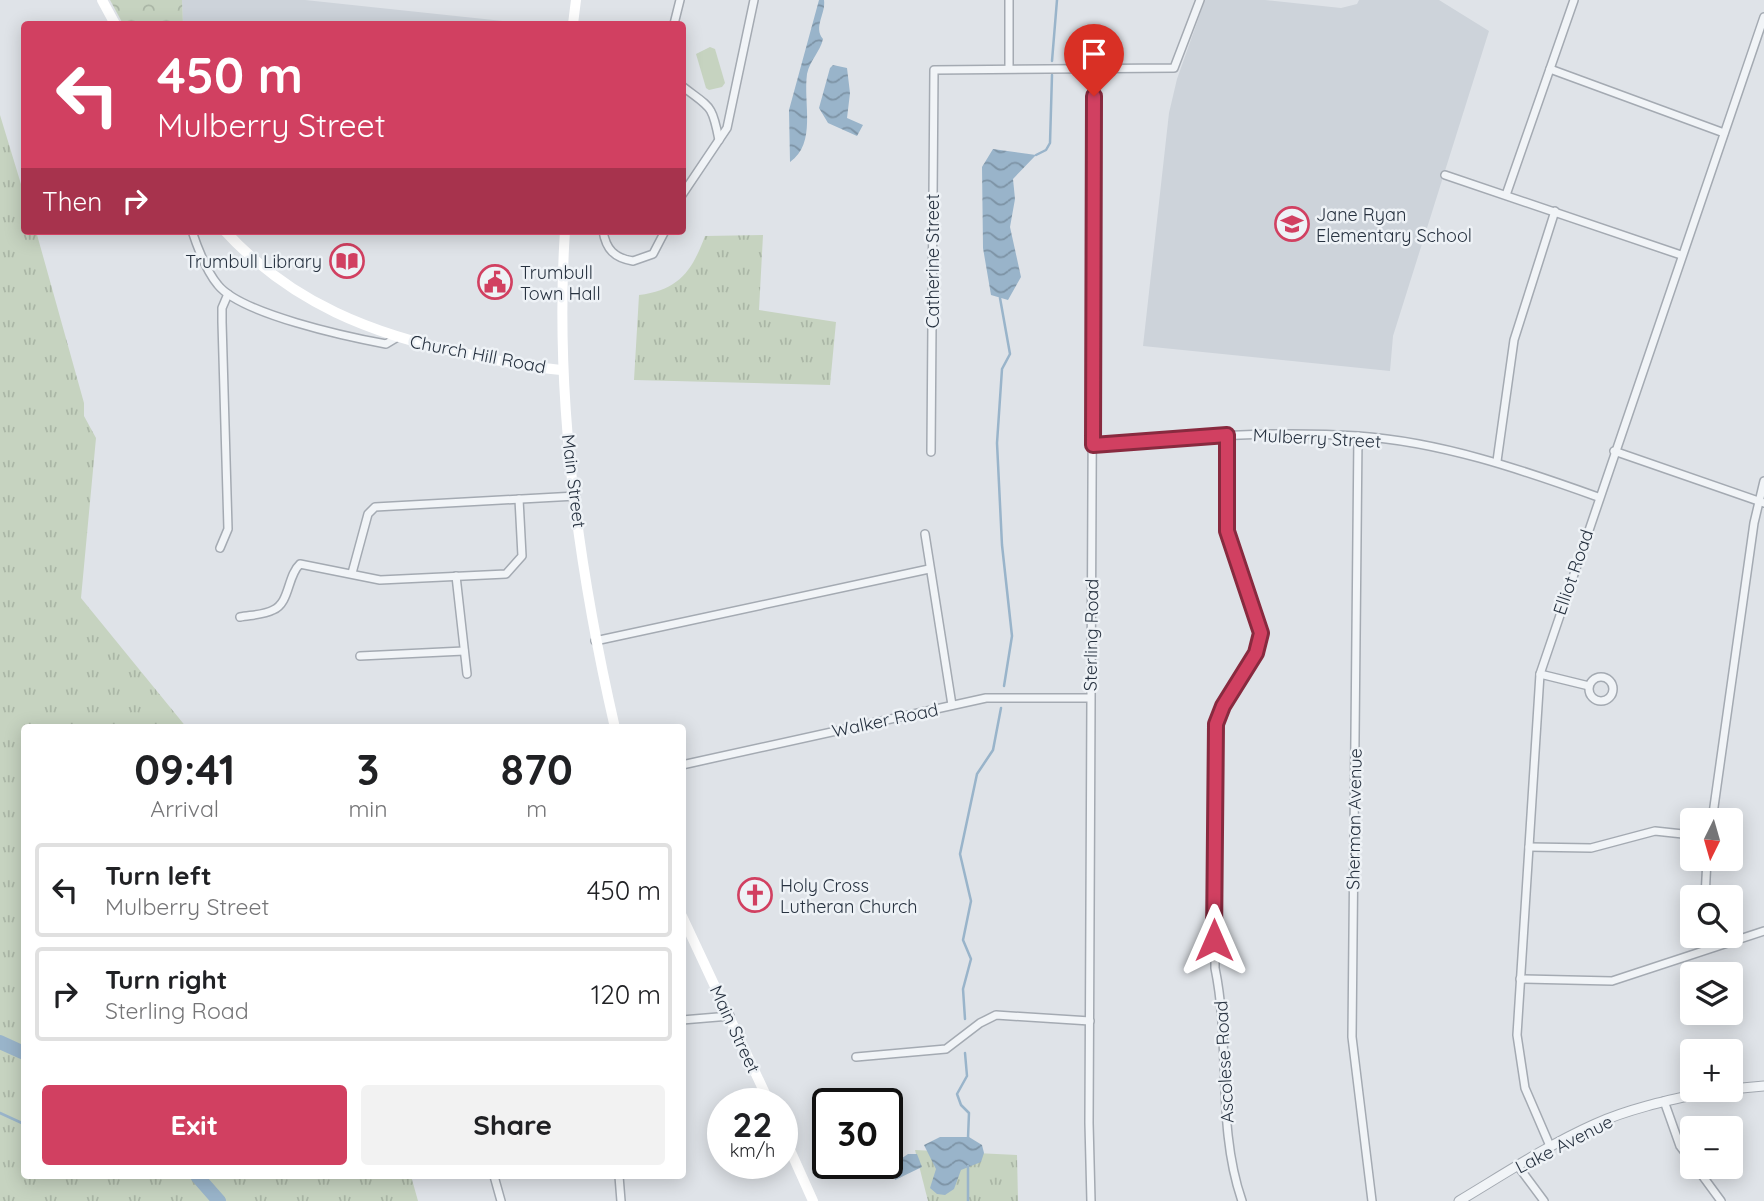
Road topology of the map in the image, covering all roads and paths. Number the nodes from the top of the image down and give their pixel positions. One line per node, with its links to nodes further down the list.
1 (102, 0): 9 (main road)
2 (576, 0): 10 (main road)
3 (680, 0): 11 (street)
4 (754, 0): 17 (street)
5 (1009, 0): 12 (street)
6 (1199, 0): 13 (street)
7 (1574, 0): 14 (street)
8 (1764, 17): 16 (street, Elliot Road)
9 (113, 21)
10 (573, 21)
11 (675, 21)
12 (1009, 68): 13 (street); 35 (street, Catherine Street)
13 (1094, 69): 33 (street, Sterling Road)
14 (1550, 69): 16 (street); 20 (street)
15 (686, 88): 17 (street)
16 (1724, 133): 27 (street, Elliot Road)
17 (719, 140): 19 (street)
18 (1445, 175): 20 (street)
19 (686, 189)
20 (1506, 195): 21 (street)
21 (1555, 211): 27 (street); 36 (street)
22 (194, 235): 28 (street, Church Hill Road)
23 (229, 235): 29 (main road, Church Hill Road)
24 (565, 235): 30 (main road, Main Street)
25 (605, 235): 26 (street)
26 (663, 235)
27 (1681, 256): 34 (street, Elliot Road)
28 (228, 294): 29 (street, Church Hill Road); 43 (street)
29 (396, 338): 30 (main road, Church Hill Road)
30 (561, 370): 38 (main road, Main Street)
31 (1227, 435): 32 (street, Mulberry Street); 33 (street, Mulberry Street); 86 (street, Ascolese Road)
32 (1358, 436): 36 (street, Mulberry Street); 87 (street, Sherman Avenue)
33 (1093, 445): 54 (street, Sterling Road)
34 (1614, 451): 39 (street, Elliot Road); 41 (street)
35 (931, 452)
36 (1497, 461): 39 (street, Mulberry Street)
37 (1764, 481): 41 (street)
38 (576, 496): 40 (street); 48 (main road, Main Street)
39 (1598, 497): 52 (street, Elliot Road)
40 (519, 499): 45 (street); 46 (street)
41 (1761, 502): 58 (street)
42 (925, 534): 44 (street)
43 (220, 548)
44 (929, 569): 48 (street); 55 (street)
45 (352, 573): 46 (street); 47 (street)
46 (456, 576): 49 (street)
47 (240, 617)
48 (595, 641): 56 (main road, Main Street)
49 (464, 651): 50 (street); 51 (street)
50 (360, 656)
51 (467, 674)
52 (1540, 674): 53 (street); 60 (street, Elliot Road)
53 (1589, 686)
54 (1090, 698): 55 (street, Walker Road); 68 (street, Sterling Road)
55 (952, 705): 57 (street, Walker Road)
56 (614, 724)
57 (686, 764)
58 (1714, 808)
59 (1680, 834): 60 (street)
60 (1529, 847): 65 (street, Elliot Road)
61 (686, 924): 66 (main road, Main Street)
62 (1764, 930): 63 (street)
63 (1743, 934)
64 (1696, 948): 65 (street)
65 (1520, 979): 75 (street, Elliot Road)
66 (730, 1016): 67 (street); 71 (main road, Main Street)
67 (686, 1020)
68 (1090, 1021): 69 (street); 85 (street, Sterling Road)
69 (856, 1057)
70 (1764, 1086): 72 (street)
71 (763, 1088)
72 (1743, 1088)
73 (1680, 1098): 74 (street, Lake Avenue)
74 (1664, 1101): 75 (street, Lake Avenue); 76 (street)
75 (1550, 1146): 77 (street, Lake Avenue)
76 (1680, 1146)
77 (1518, 1166): 88 (street, Lake Avenue); 89 (street)
78 (798, 1168): 84 (main road)
79 (495, 1179): 82 (street)
80 (619, 1179): 83 (street)
81 (1705, 1179): 90 (street)
82 (501, 1201)
83 (621, 1201)
84 (813, 1201)
85 (1091, 1201)
86 (1242, 1201)
87 (1372, 1201)
88 (1459, 1201)
89 (1544, 1201)
90 (1721, 1201)

